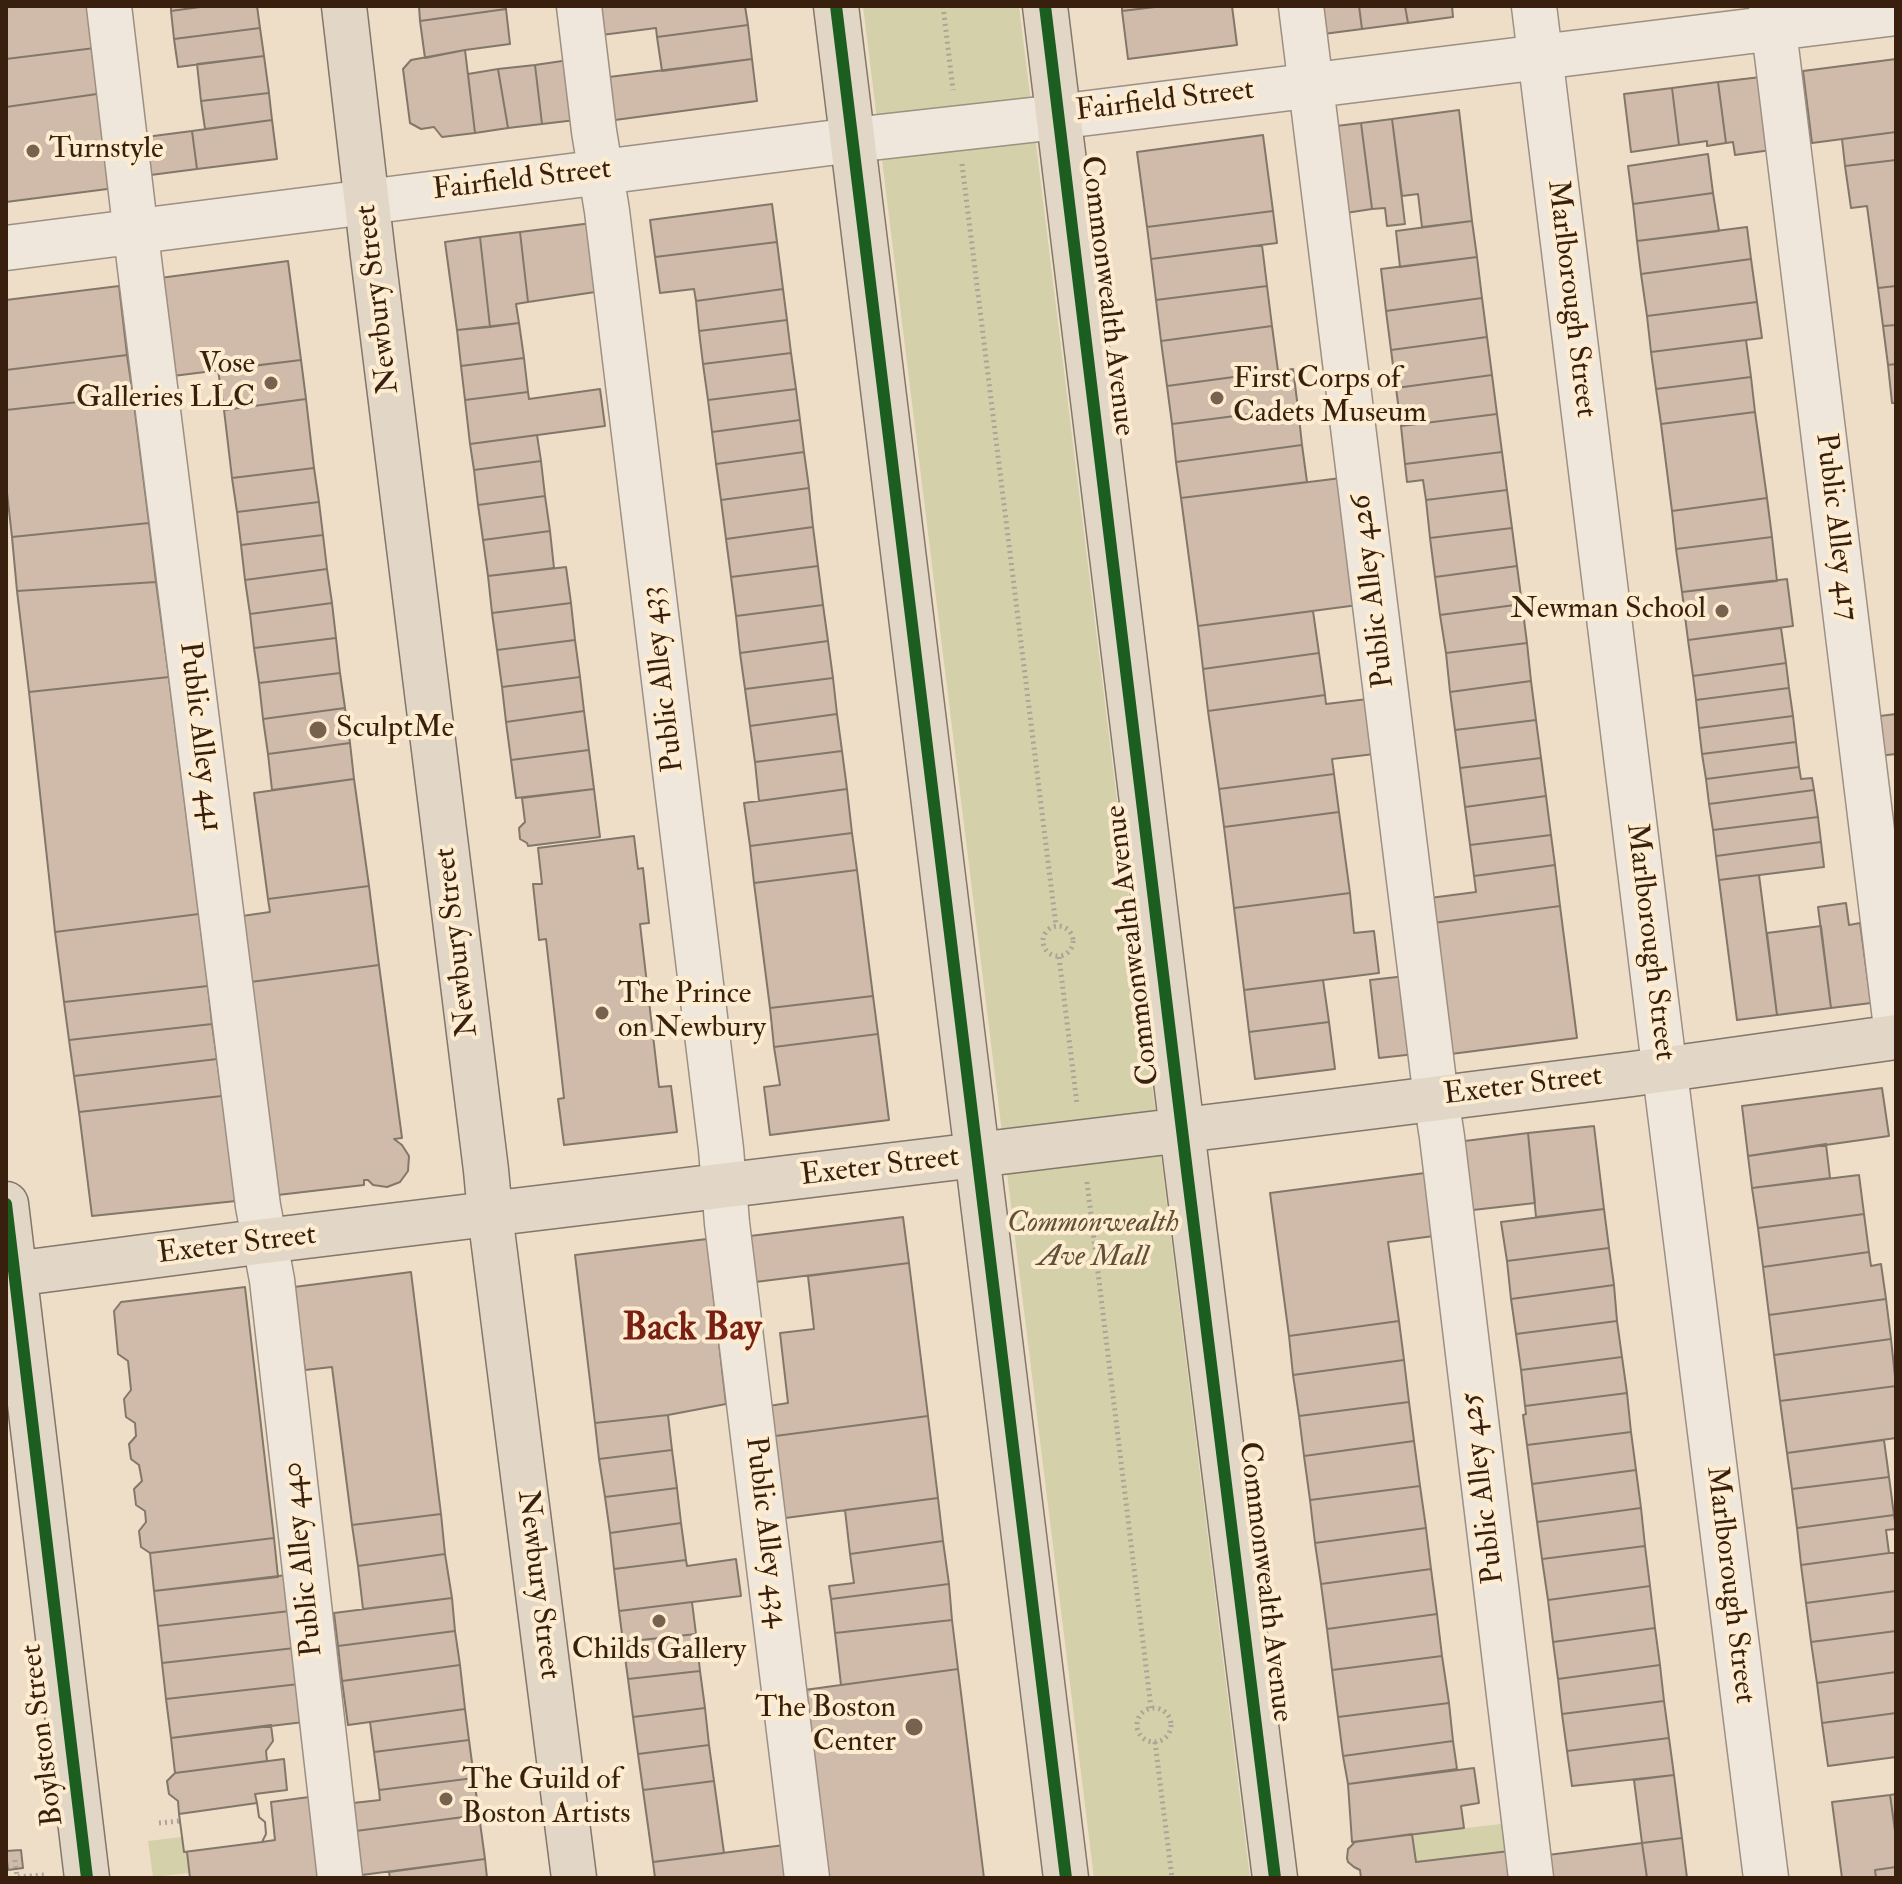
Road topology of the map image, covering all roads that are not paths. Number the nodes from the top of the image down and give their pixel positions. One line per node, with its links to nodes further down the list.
1 (109, 6): 16 (street, Public Alley 441)
2 (344, 6): 15 (main road, Newbury Street)
3 (579, 6): 14 (street, Public Alley 433)
4 (836, 6): 13 (main road)
5 (1045, 6): 12 (main road, Commonwealth Avenue)
6 (1301, 6): 11 (street, Public Alley 426)
7 (1534, 6): 10 (street, Marlborough Street)
8 (1896, 13): 9 (street, Fairfield Street)
9 (1772, 17): 10 (street, Fairfield Street); 18 (street, Public Alley 417)
10 (1540, 57): 11 (street, Fairfield Street); 20 (street, Marlborough Street)
11 (1312, 84): 12 (street, Fairfield Street); 21 (street, Public Alley 426)
12 (1058, 116): 13 (street, Fairfield Street); 22 (main road, Commonwealth Avenue)
13 (853, 140): 14 (street, Fairfield Street); 23 (main road)
14 (600, 172): 15 (street, Fairfield Street); 24 (street, Public Alley 433)
15 (368, 201): 16 (street, Fairfield Street); 26 (main road, Newbury Street)
16 (136, 232): 17 (street, Fairfield Street); 27 (street, Public Alley 441)
17 (6, 248)
18 (1896, 1027)
19 (1896, 1037): 20 (main road, Exeter Street)
20 (1665, 1069): 21 (main road, Exeter Street); 36 (street, Marlborough Street)
21 (1436, 1098): 22 (main road, Exeter Street); 35 (street, Public Alley 425)
22 (1183, 1129): 23 (main road, Exeter Street); 34 (main road, Commonwealth Avenue)
23 (977, 1156): 24 (main road, Exeter Street); 33 (main road)
24 (724, 1186): 26 (main road, Exeter Street); 32 (street, Public Alley 434)
25 (6, 1204): 28 (main road, Boylston Street)
26 (490, 1214): 27 (main road, Exeter Street); 31 (main road, Newbury Street)
27 (265, 1241): 28 (main road, Exeter Street); 30 (street, Public Alley 440)
28 (11, 1274): 29 (main road, Boylston Street)
29 (87, 1878)
30 (340, 1878)
31 (574, 1878)
32 (807, 1878)
33 (1066, 1878)
34 (1275, 1878)
35 (1531, 1878)
36 (1766, 1878)

